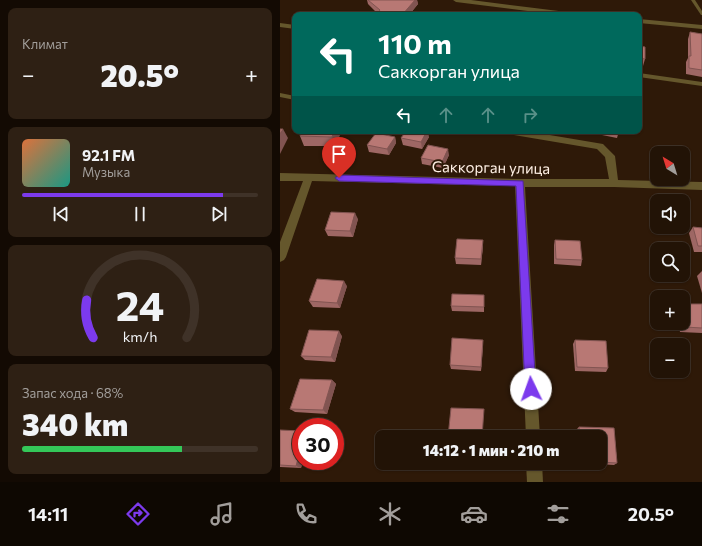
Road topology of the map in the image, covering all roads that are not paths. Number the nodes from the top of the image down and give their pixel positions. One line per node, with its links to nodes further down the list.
1 (456, 0): 3 (street)
2 (692, 0): 4 (lane)
3 (551, 12)
4 (702, 14)
5 (642, 22): 8 (street)
6 (280, 25): 7 (street)
7 (292, 27)
8 (702, 27)
9 (642, 75): 10 (street)
10 (702, 84)
11 (280, 95): 12 (street)
12 (292, 97)
13 (526, 134): 17 (street)
14 (280, 177): 15 (street, Саккорган улица)
15 (309, 177): 16 (street, Саккорган улица); 19 (street)
16 (520, 183): 17 (street, Саккорган улица); 20 (street)
17 (614, 183): 18 (street, Саккорган улица)
18 (702, 186)
19 (280, 257)
20 (533, 430)
21 (534, 470): 22 (street)
22 (535, 482)

